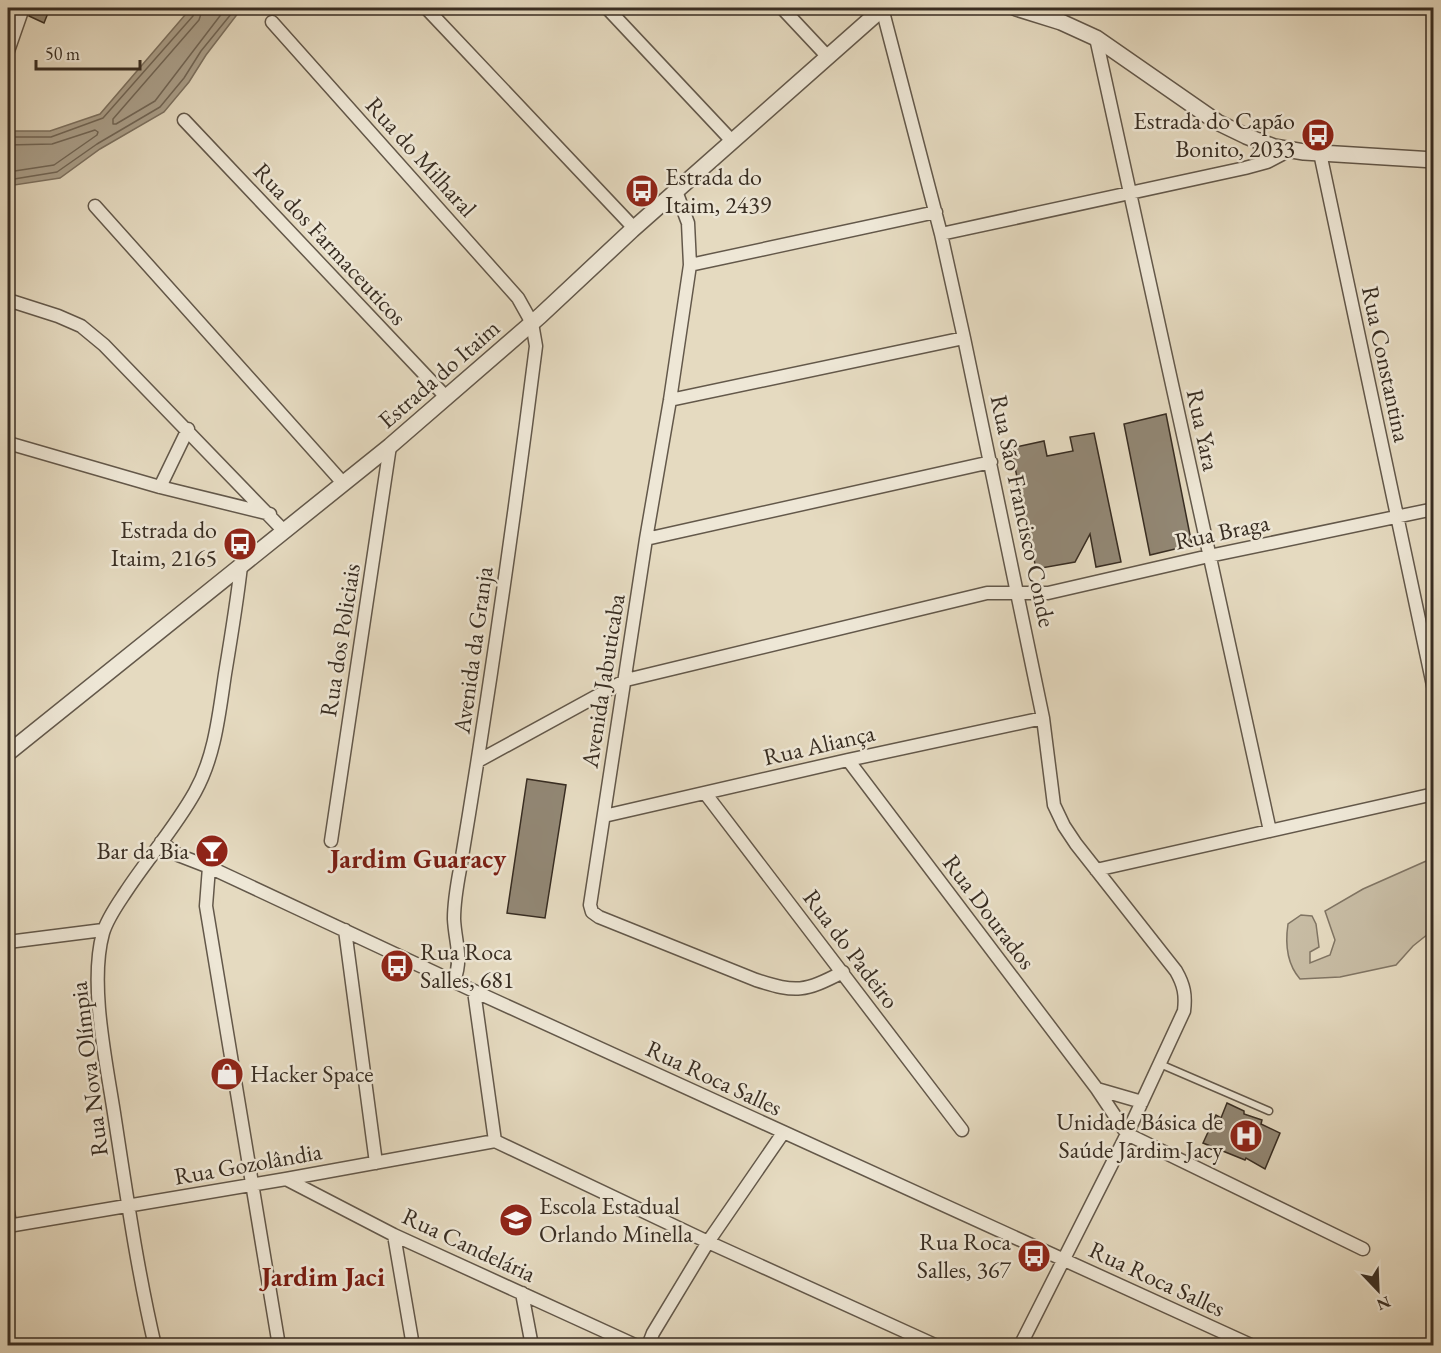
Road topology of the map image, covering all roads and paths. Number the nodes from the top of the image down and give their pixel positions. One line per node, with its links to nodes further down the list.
1 (23, 8): 9 (street)
2 (426, 8): 20 (street)
3 (607, 8): 12 (street)
4 (782, 8): 10 (street)
5 (882, 8): 10 (street, Estrada do Itaim); 19 (street, Rua São Francisco Conde)
6 (1016, 8): 8 (street)
7 (272, 22): 24 (street, Rua do Milharal)
8 (1096, 38): 13 (street); 17 (street, Rua Yara)
9 (8, 51)
10 (827, 56): 12 (street, Estrada do Itaim)
11 (184, 120): 26 (street, Rua dos Farmaceuticos)
12 (732, 141): 16 (street, Estrada do Itaim)
13 (1288, 151): 14 (street); 17 (street)
14 (1320, 153): 15 (street); 36 (street, Rua Constantina)
15 (1434, 160)
16 (676, 191): 20 (street, Estrada do Itaim); 22 (street, Avenida Jabuticaba)
17 (1130, 192): 21 (street); 39 (street, Rua Yara)
18 (95, 206): 32 (street)
19 (936, 212): 21 (street, Rua São Francisco Conde); 22 (street)
20 (634, 228): 24 (street, Estrada do Itaim)
21 (941, 234): 25 (street, Rua São Francisco Conde)
22 (690, 265): 27 (street, Avenida Jabuticaba)
23 (8, 300): 28 (street)
24 (532, 323): 26 (street, Estrada do Itaim); 47 (street, Avenida da Granja)
25 (964, 338): 27 (street); 31 (street, Rua São Francisco Conde)
26 (446, 397): 30 (street, Estrada do Itaim)
27 (670, 400): 38 (street, Avenida Jabuticaba)
28 (188, 429): 33 (street); 35 (street)
29 (8, 443): 33 (street)
30 (390, 446): 32 (street, Estrada do Itaim); 52 (street, Rua dos Policiais)
31 (991, 462): 38 (street); 41 (street, Rua São Francisco Conde)
32 (343, 483): 37 (street, Estrada do Itaim)
33 (160, 487): 35 (street)
34 (1434, 509): 36 (street, Rua Braga)
35 (270, 514): 37 (street)
36 (1397, 517): 39 (street, Rua Braga); 43 (street, Rua Constantina)
37 (284, 530): 40 (street, Estrada do Itaim)
38 (646, 539): 42 (street, Avenida Jabuticaba)
39 (1209, 555): 41 (street, Rua Braga); 51 (street, Rua Yara)
40 (241, 566): 45 (street, Estrada do Itaim); 53 (street, Rua Nova Olímpia)
41 (1019, 593): 42 (street); 44 (street, Rua São Francisco Conde)
42 (626, 680): 47 (street); 50 (street, Avenida Jabuticaba)
43 (1434, 690)
44 (1043, 718): 46 (street, Rua Aliança); 55 (street, Rua São Francisco Conde)
45 (8, 753)
46 (848, 760): 48 (street, Rua Aliança); 63 (street, Rua Dourados)
47 (478, 761): 60 (street, Avenida da Granja)
48 (705, 793): 50 (street, Rua Aliança); 59 (street, Rua do Padeiro)
49 (1434, 794): 51 (street)
50 (604, 816): 59 (street, Avenida Jabuticaba)
51 (1269, 831): 55 (street)
52 (331, 841)
53 (161, 842): 54 (street, Rua Roca Salles); 56 (street, Rua Nova Olímpia)
54 (209, 867): 57 (street, Rua Roca Salles); 72 (street)
55 (1096, 870): 62 (street, Rua São Francisco Conde)
56 (103, 930): 58 (street); 73 (street, Rua Nova Olímpia)
57 (345, 930): 60 (street, Rua Roca Salles); 70 (street)
58 (8, 942)
59 (843, 972): 66 (street, Rua do Padeiro)
60 (454, 981): 61 (street, Rua Roca Salles)
61 (474, 991): 67 (street, Rua Roca Salles); 69 (street)
62 (1159, 1064): 64 (street); 65 (lane)
63 (1097, 1089): 64 (street); 68 (street, Rua Dourados)
64 (1142, 1102): 68 (street)
65 (1269, 1111)
66 (962, 1130)
67 (783, 1133): 77 (street); 79 (street, Rua Roca Salles)
68 (1127, 1134): 78 (street); 79 (street)
69 (495, 1141): 70 (street, Rua Gozolândia); 77 (street)
70 (376, 1162): 71 (street, Rua Gozolândia)
71 (286, 1179): 72 (street, Rua Gozolândia); 76 (street, Rua Candelária)
72 (253, 1184): 73 (street, Rua Gozolândia); 83 (street)
73 (128, 1205): 75 (street, Rua Gozolândia); 81 (street, Rua Nova Olímpia)
74 (8, 1212): 75 (street)
75 (9, 1226)
76 (394, 1234): 80 (street, Rua Candelária); 84 (street)
77 (708, 1242): 87 (street); 88 (street)
78 (1363, 1248)
79 (1064, 1258): 89 (street); 90 (street, Rua Roca Salles)
80 (522, 1293): 85 (street); 86 (street, Rua Candelária)
81 (155, 1343): 82 (lane)
82 (140, 1346)
83 (279, 1346)
84 (413, 1346)
85 (532, 1346)
86 (637, 1346)
87 (648, 1346)
88 (937, 1346)
89 (1020, 1346)
90 (1253, 1346)

